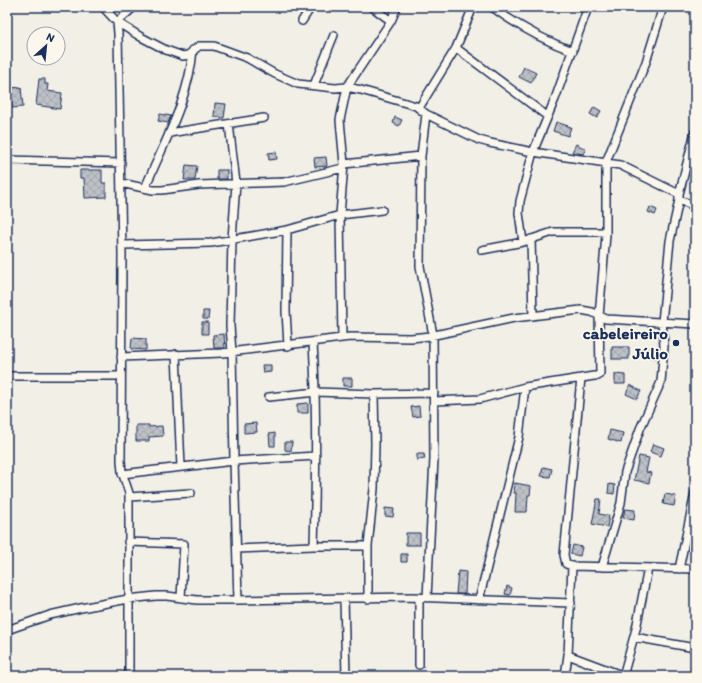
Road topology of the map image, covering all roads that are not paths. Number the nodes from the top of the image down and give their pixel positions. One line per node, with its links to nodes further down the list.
1 (103, 7): 12 (street)
2 (134, 7): 12 (street)
3 (311, 7): 10 (street)
4 (372, 7): 11 (street)
5 (397, 7): 11 (street)
6 (473, 7): 14 (street)
7 (492, 7): 16 (street)
8 (588, 7): 16 (street)
9 (663, 7): 29 (street)
10 (302, 21)
11 (391, 21): 18 (street)
12 (117, 22): 15 (street); 30 (street)
13 (334, 35): 17 (street)
14 (456, 48): 19 (street); 21 (street)
15 (193, 50): 17 (street); 25 (street)
16 (572, 51): 21 (street)
17 (314, 85): 18 (street)
18 (347, 87): 19 (street); 31 (street)
19 (419, 108): 20 (street)
20 (426, 114): 26 (street); 27 (street)
21 (547, 116): 26 (street)
22 (264, 118): 23 (street)
23 (229, 124): 25 (street); 33 (street)
24 (695, 132): 35 (street)
25 (170, 133): 34 (street)
26 (533, 152): 29 (street); 43 (street)
27 (421, 156): 31 (street); 50 (street)
28 (7, 160): 30 (street)
29 (606, 162): 35 (street); 40 (street)
30 (121, 163): 32 (street)
31 (344, 166): 33 (street); 38 (street)
32 (121, 183): 34 (street); 44 (street)
33 (236, 183): 34 (street); 41 (street)
34 (145, 188)
35 (679, 197): 36 (street); 48 (street)
36 (695, 206)
37 (382, 210): 38 (street)
38 (340, 215): 39 (street); 51 (street)
39 (287, 230): 41 (street); 53 (street)
40 (606, 232): 42 (street); 47 (street)
41 (232, 239): 44 (street); 54 (street)
42 (531, 239): 43 (street); 46 (street)
43 (523, 242): 45 (street)
44 (122, 245): 56 (street)
45 (482, 250)
46 (533, 316): 47 (street); 50 (street)
47 (599, 316): 48 (street); 59 (street)
48 (662, 322): 49 (street); 78 (street)
49 (695, 324)
50 (433, 335): 51 (street); 62 (street)
51 (342, 338): 52 (street)
52 (313, 342): 53 (street); 61 (street)
53 (288, 346): 54 (street)
54 (232, 352): 55 (street); 67 (street)
55 (176, 354): 56 (street); 68 (street)
56 (121, 357): 58 (street)
57 (7, 376): 58 (street)
58 (121, 376): 69 (street)
59 (581, 378): 60 (street); 77 (street)
60 (525, 387): 65 (street); 88 (street)
61 (316, 392): 63 (street); 64 (street); 66 (street)
62 (434, 393): 63 (street); 65 (street)
63 (374, 394): 75 (street)
64 (269, 397)
65 (434, 401): 82 (street)
66 (316, 456): 67 (street); 74 (street)
67 (234, 461): 68 (street); 76 (street)
68 (181, 467): 69 (street)
69 (122, 474): 72 (street)
70 (191, 493): 72 (street)
71 (695, 493): 80 (street)
72 (129, 497): 73 (street)
73 (128, 542): 83 (street); 84 (street)
74 (314, 546): 75 (street); 76 (street)
75 (368, 546): 86 (street)
76 (237, 548): 87 (street)
77 (572, 566): 78 (street); 89 (street)
78 (602, 567): 79 (street)
79 (648, 568): 80 (street); 91 (street)
80 (679, 569): 81 (street)
81 (695, 569)
82 (423, 597): 86 (street); 88 (street); 94 (street)
83 (181, 598): 84 (street); 87 (street)
84 (128, 599): 90 (street); 95 (street)
85 (344, 599): 86 (street); 87 (street); 96 (street)
86 (368, 599)
87 (238, 600)
88 (480, 600): 89 (street)
89 (571, 603): 93 (street)
90 (7, 630)
91 (634, 637): 92 (street); 98 (street)
92 (695, 648)
93 (568, 655): 97 (street); 98 (street)
94 (419, 666)
95 (128, 676)
96 (346, 676)
97 (565, 676)
98 (624, 676)

